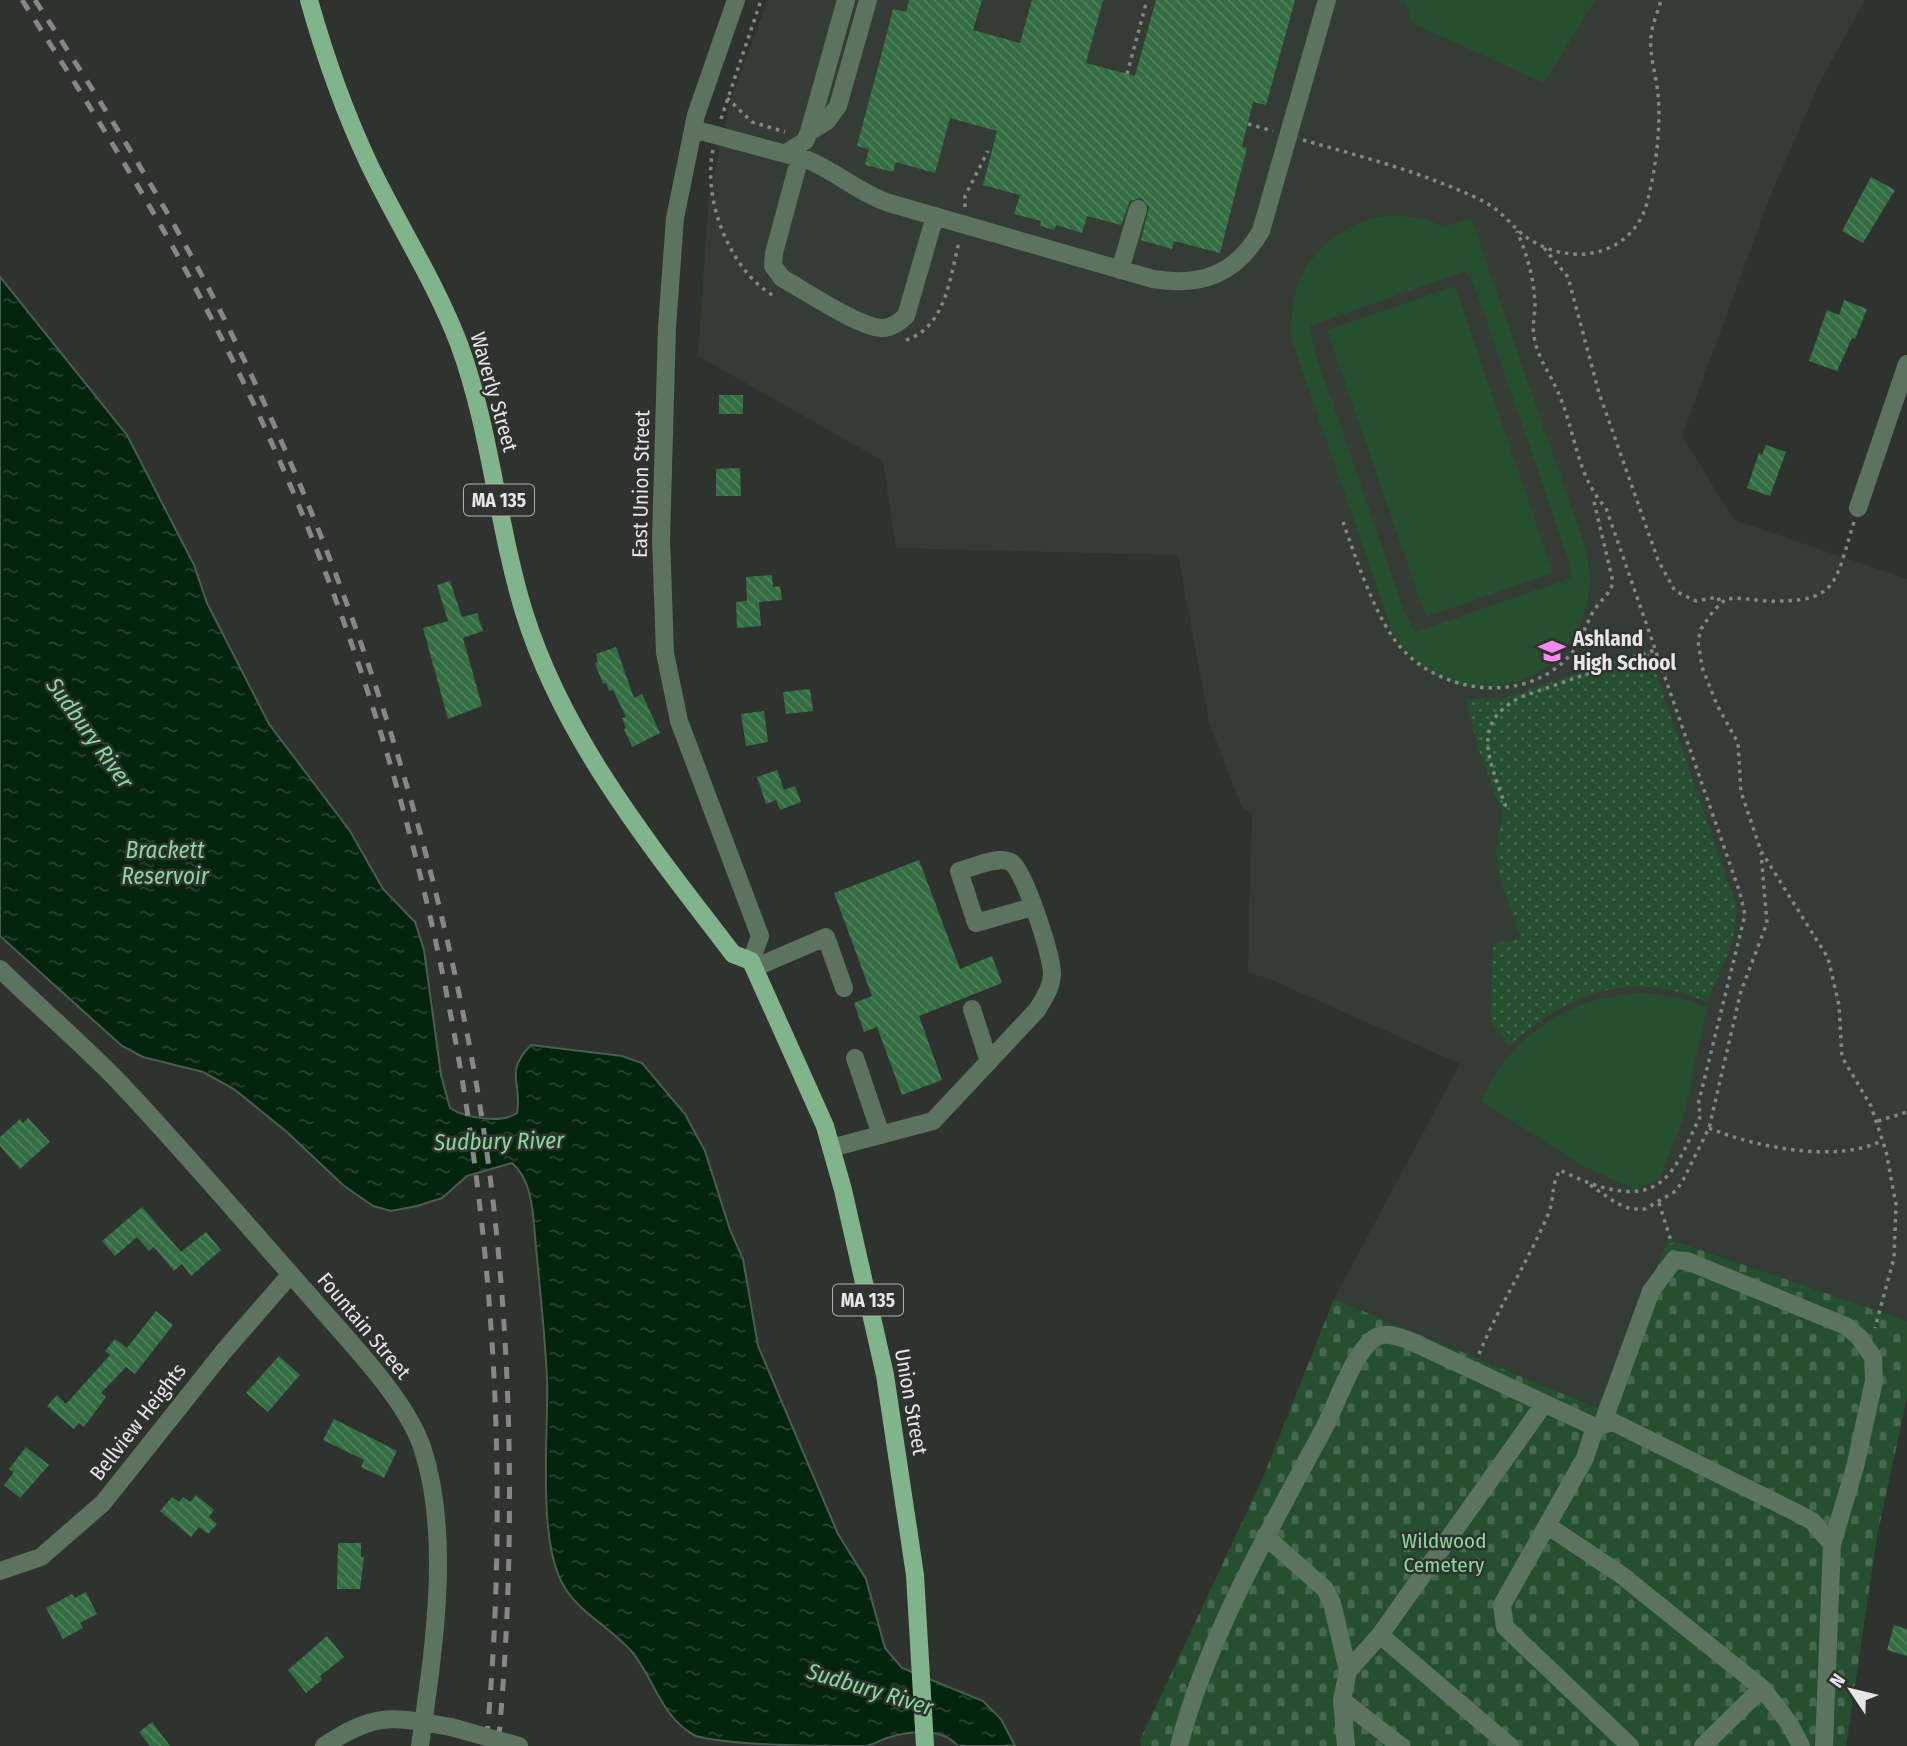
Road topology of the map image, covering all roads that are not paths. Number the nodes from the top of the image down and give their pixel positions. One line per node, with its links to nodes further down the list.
1 (309, 0): 15 (main road, Waverly Street / MA 135)
2 (736, 0): 6 (street, East Union Street)
3 (846, 0): 7 (street)
4 (868, 0): 7 (street)
5 (1328, 0): 11 (street)
6 (693, 129): 8 (street); 15 (street, East Union Street)
7 (809, 132): 8 (street)
8 (793, 155): 10 (street); 10 (street)
9 (1138, 209): 11 (street)
10 (934, 216): 11 (street)
11 (1120, 270)
12 (1907, 364): 13 (street)
13 (1858, 508)
14 (1032, 907): 20 (street)
15 (753, 965): 17 (street); 22 (main road, Union Street / MA 135)
16 (0, 969): 23 (street, Fountain Street)
17 (844, 988)
18 (972, 1009): 20 (street)
19 (855, 1058): 21 (street)
20 (989, 1062): 21 (street)
21 (881, 1135): 22 (street)
22 (831, 1148): 39 (main road, Union Street / MA 135)
23 (290, 1275): 29 (street, Bellview Heights); 34 (street, Fountain Street)
24 (1544, 1405): 25 (street); 27 (street); 30 (street)
25 (1599, 1426): 26 (street); 28 (street); 28 (street)
26 (1548, 1526): 32 (street); 44 (street)
27 (1265, 1536): 31 (street); 35 (street)
28 (1832, 1544): 47 (street)
29 (0, 1571)
30 (1380, 1635): 31 (street); 43 (street)
31 (1348, 1671): 33 (street)
32 (1762, 1688): 45 (street); 46 (street)
33 (1342, 1700): 41 (street); 42 (street)
34 (423, 1723): 36 (street); 37 (street, Fountain Street); 38 (street, bridge)
35 (1181, 1739): 40 (street)
36 (324, 1746)
37 (419, 1746)
38 (519, 1746)
39 (925, 1746)
40 (1197, 1746)
41 (1346, 1746)
42 (1401, 1746)
43 (1510, 1746)
44 (1630, 1746)
45 (1703, 1746)
46 (1801, 1746)
47 (1824, 1746)

